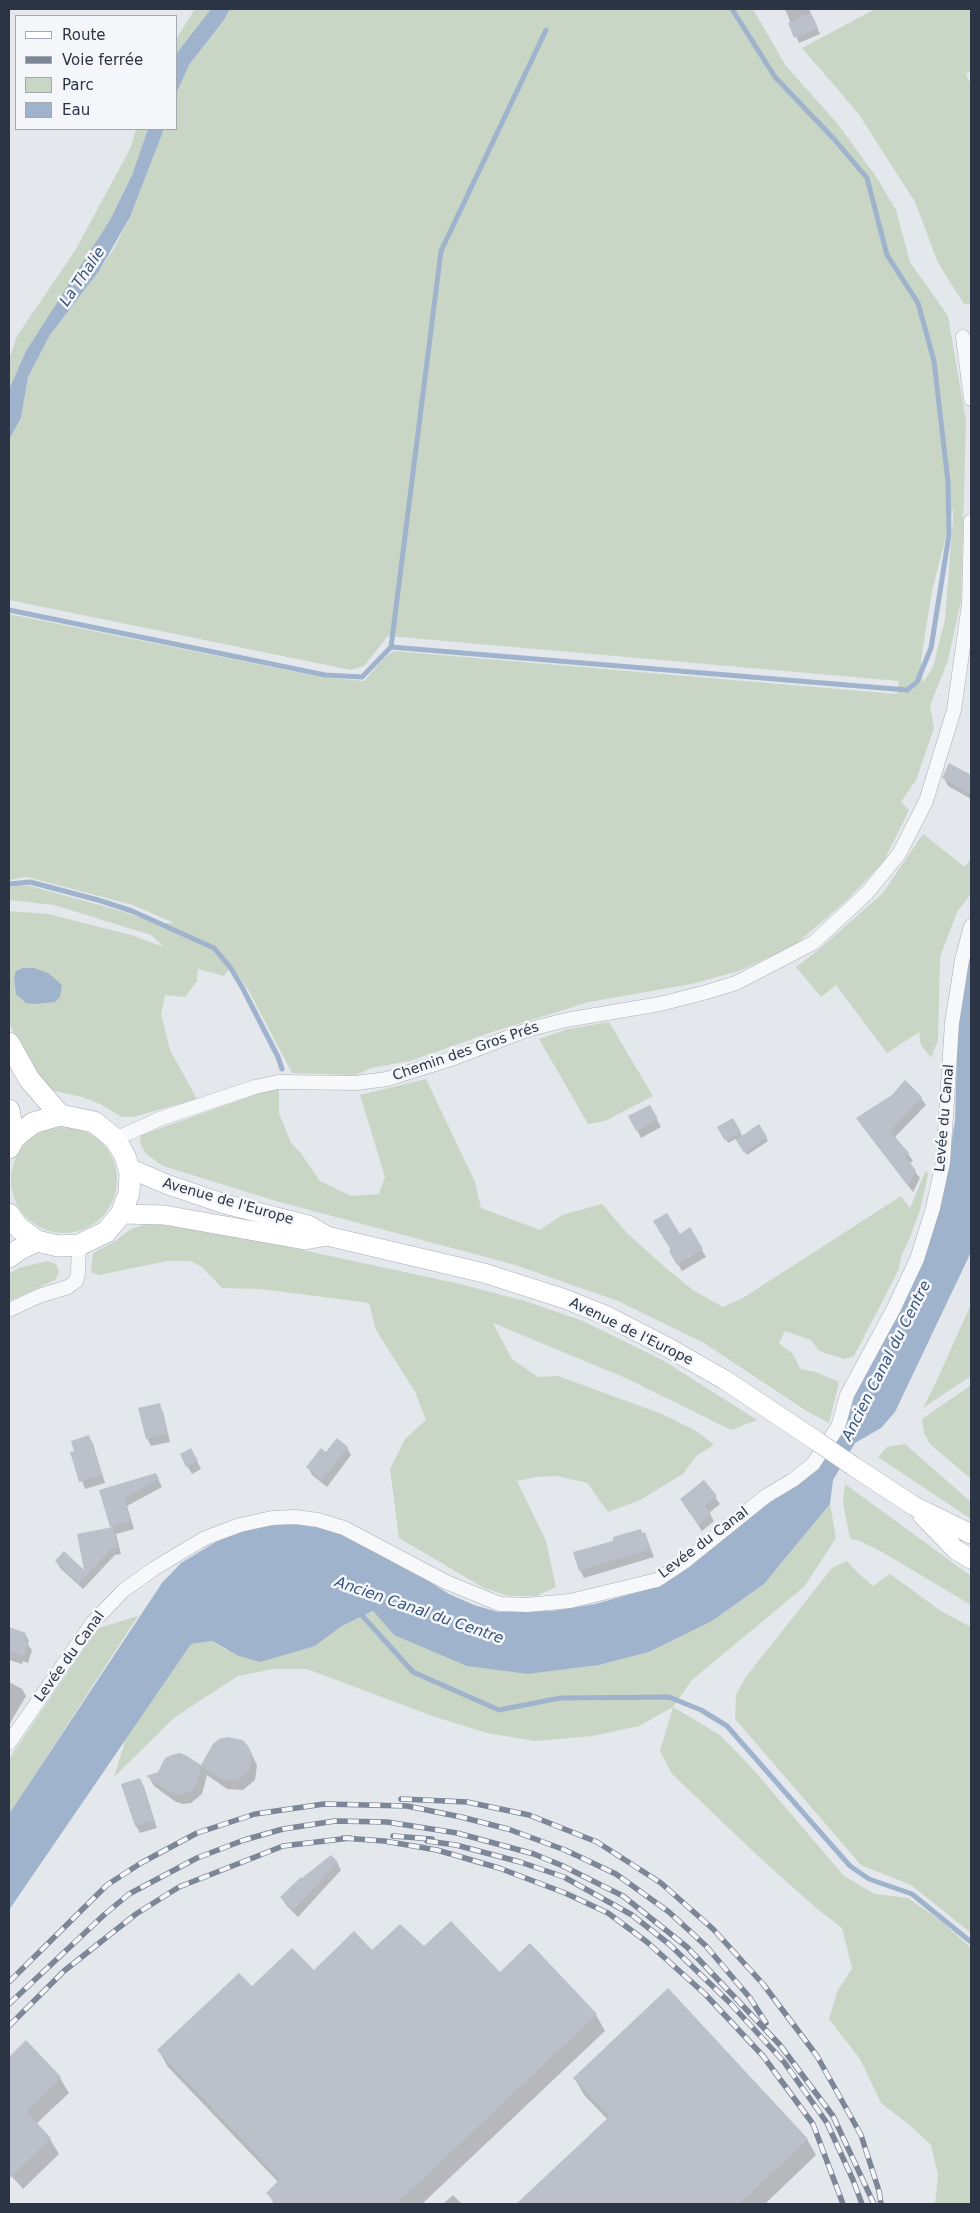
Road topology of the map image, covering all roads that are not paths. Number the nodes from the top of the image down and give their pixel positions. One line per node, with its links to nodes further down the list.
1 (963, 337): 2 (street)
2 (971, 399)
3 (971, 521): 8 (street, Chemin des Gros Prés)
4 (971, 926): 21 (street, Levée du Canal)
5 (9, 1043): 7 (main road)
6 (9, 1110): 9 (main road)
7 (60, 1115): 8 (main road); 9 (main road)
8 (115, 1139): 10 (main road)
9 (12, 1143)
10 (129, 1168): 12 (main road); 13 (main road, Avenue de l'Europe)
11 (9, 1214): 14 (main road)
12 (121, 1214): 13 (main road, Avenue de l'Europe); 15 (main road)
13 (327, 1236): 18 (main road, Avenue de l'Europe, bridge)
14 (37, 1241): 15 (main road); 16 (main road)
15 (79, 1245): 17 (street)
16 (9, 1257)
17 (9, 1310)
18 (914, 1506): 19 (main road); 20 (main road)
19 (971, 1534)
20 (971, 1559)
21 (9, 1743)

